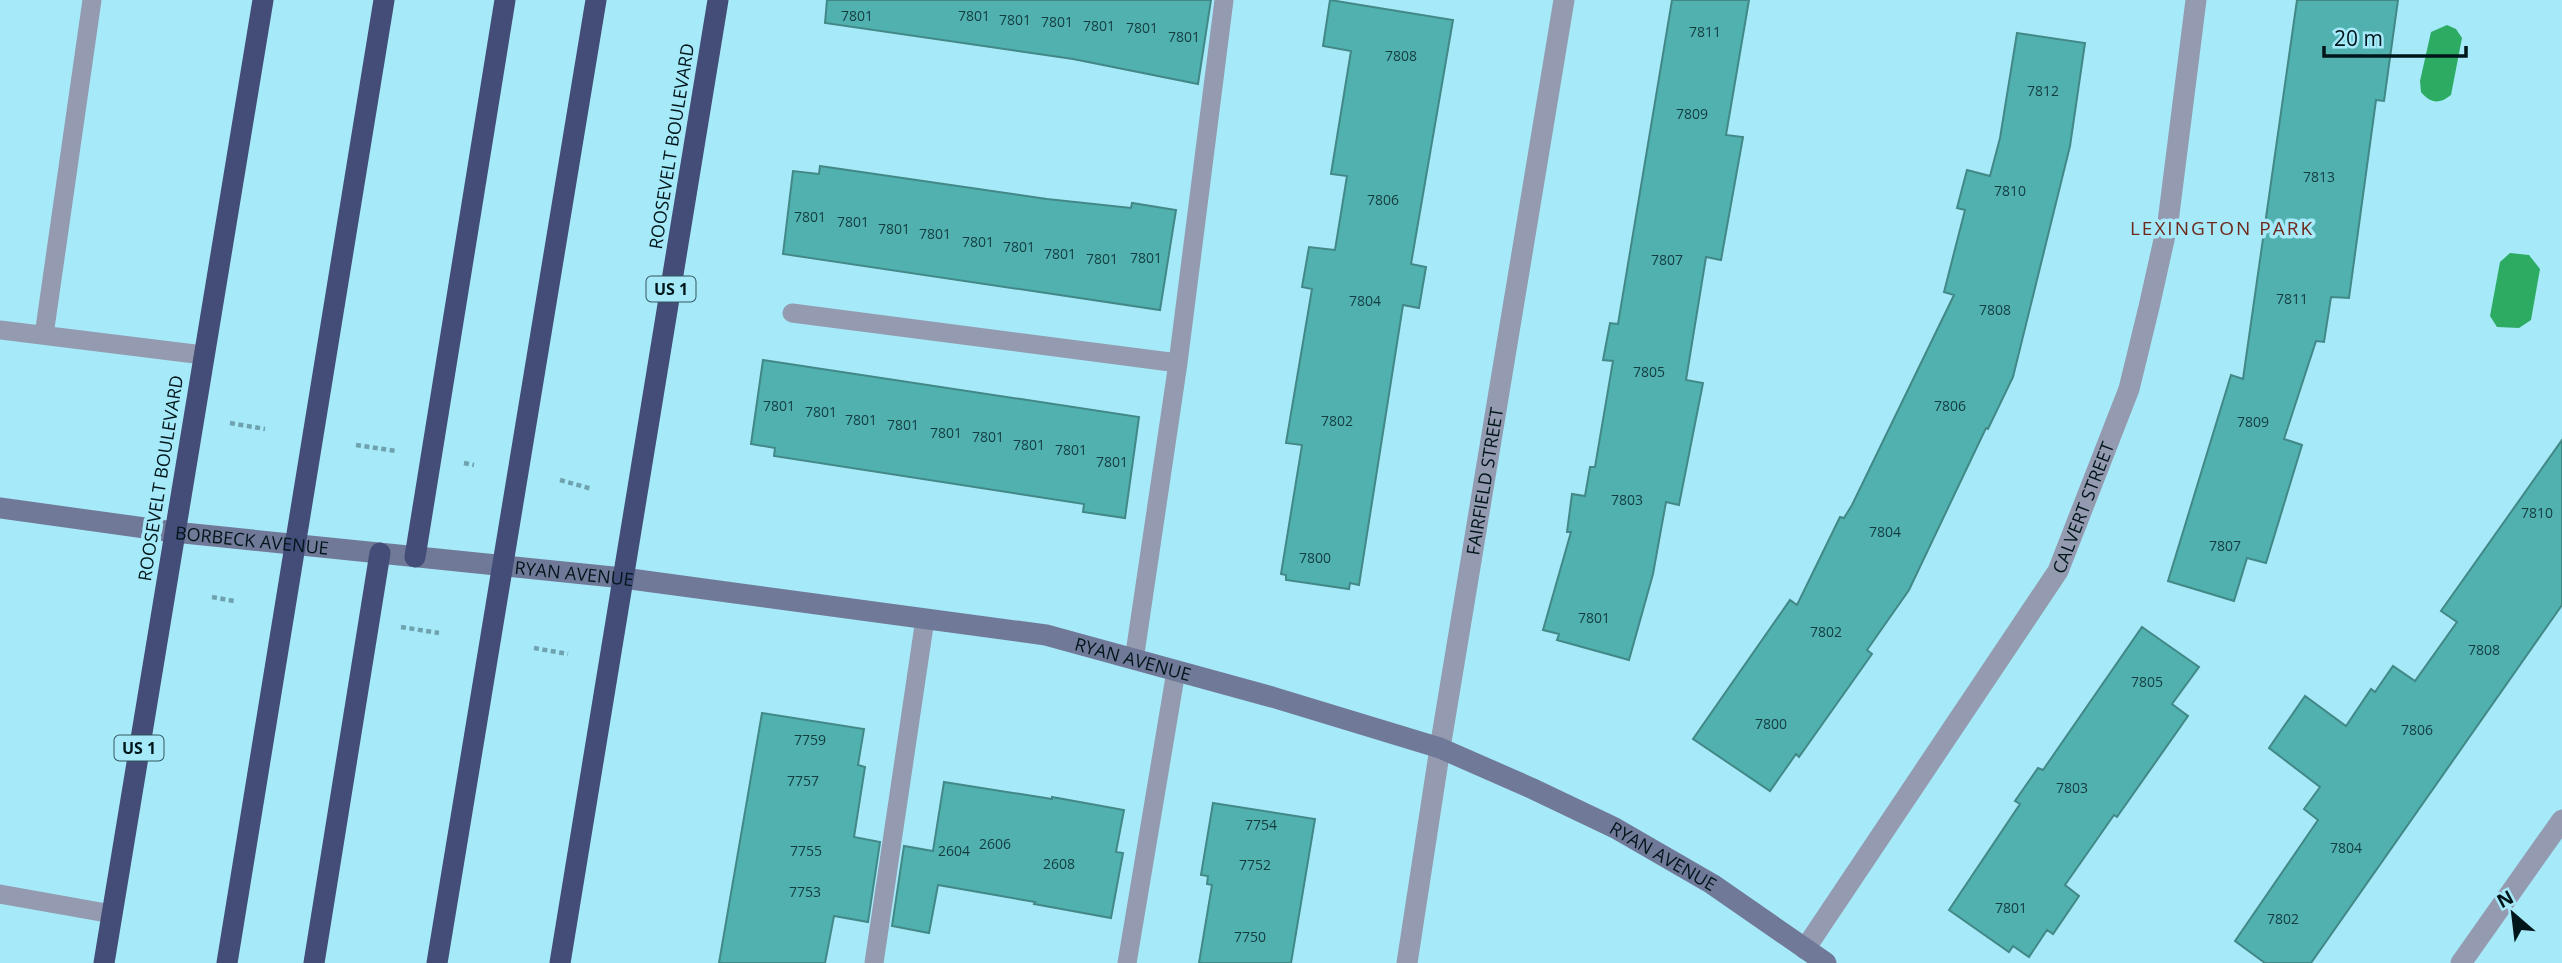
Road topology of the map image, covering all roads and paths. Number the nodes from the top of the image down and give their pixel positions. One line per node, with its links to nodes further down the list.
1 (92, 0): 12 (lane)
2 (262, 0): 13 (highway, ROOSEVELT BOULEVARD / US 1)
3 (384, 0): 23 (highway)
4 (505, 0): 25 (highway)
5 (596, 0): 26 (highway)
6 (718, 0): 27 (highway, ROOSEVELT BOULEVARD / US 1)
7 (1224, 0): 14 (lane)
8 (1564, 0): 37 (street, FAIRFIELD STREET)
9 (2196, 0): 41 (street, CALVERT STREET)
10 (792, 313): 14 (lane)
11 (0, 330): 12 (lane)
12 (44, 335): 13 (lane)
13 (203, 355): 22 (highway, ROOSEVELT BOULEVARD / US 1)
14 (1178, 363): 35 (lane)
15 (229, 423): 16 (path)
16 (265, 429)
17 (356, 445): 18 (path)
18 (401, 452)
19 (560, 480): 20 (path)
20 (593, 489)
21 (0, 508): 22 (street, BORBECK AVENUE)
22 (174, 532): 23 (street, BORBECK AVENUE); 40 (highway, ROOSEVELT BOULEVARD / US 1)
23 (295, 544): 24 (street, BORBECK AVENUE); 43 (highway)
24 (380, 553): 25 (street, RYAN AVENUE); 44 (highway)
25 (415, 557): 26 (street, RYAN AVENUE)
26 (503, 566): 27 (street, RYAN AVENUE); 45 (highway)
27 (623, 578): 30 (street, RYAN AVENUE); 46 (highway, ROOSEVELT BOULEVARD / US 1)
28 (212, 597): 29 (path)
29 (234, 601)
30 (925, 619): 35 (street, RYAN AVENUE); 47 (lane)
31 (398, 627): 32 (path)
32 (439, 633)
33 (534, 648): 34 (path)
34 (568, 654)
35 (1134, 660): 36 (street, RYAN AVENUE)
36 (1176, 671): 37 (street, RYAN AVENUE); 48 (lane)
37 (1440, 748): 41 (street, RYAN AVENUE); 49 (street, FAIRFIELD STREET)
38 (2562, 820): 51 (street)
39 (0, 894): 40 (lane)
40 (112, 914): 42 (highway, ROOSEVELT BOULEVARD / US 1)
41 (1805, 949): 50 (street, RYAN AVENUE)
42 (104, 963)
43 (227, 963)
44 (314, 963)
45 (437, 963)
46 (560, 963)
47 (874, 963)
48 (1127, 963)
49 (1407, 963)
50 (1826, 963)
51 (2461, 963)

